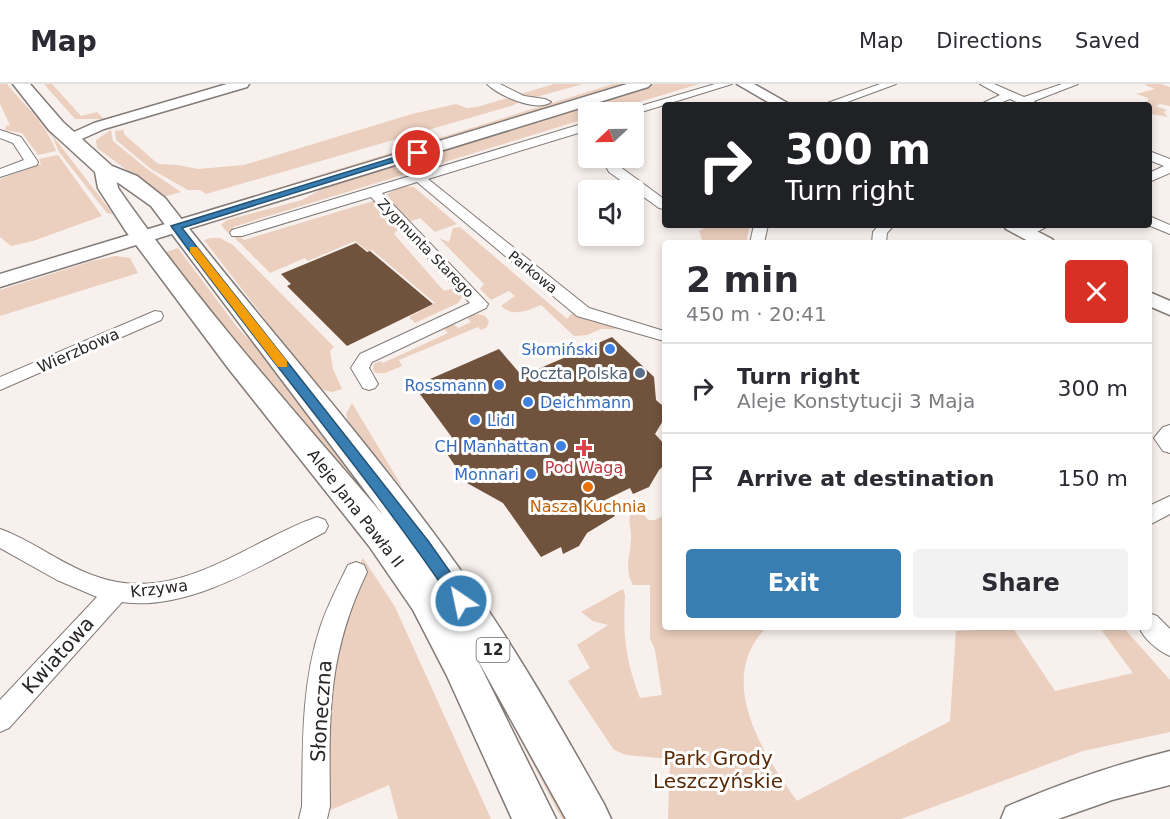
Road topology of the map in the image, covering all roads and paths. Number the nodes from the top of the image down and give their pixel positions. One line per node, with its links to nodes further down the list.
1 (21, 84): 23 (main road, 12)
2 (242, 84): 21 (street)
3 (492, 84): 19 (street)
4 (603, 84): 19 (main road)
5 (643, 84): 35 (main road)
6 (727, 84): 12 (street)
7 (744, 84): 13 (street)
8 (891, 84): 14 (street)
9 (985, 84): 11 (street)
10 (1073, 84): 17 (street)
11 (1010, 95): 15 (street); 16 (street)
12 (665, 102)
13 (777, 102)
14 (837, 102)
15 (993, 102)
16 (1026, 102)
17 (1030, 102)
18 (662, 103): 20 (street)
19 (520, 104): 35 (main road)
20 (644, 108)
21 (101, 129): 23 (street); 25 (street)
22 (578, 129): 32 (street, Zygmunta Starego)
23 (63, 133): 25 (main road, 12)
24 (0, 135): 30 (street)
25 (86, 153): 29 (main road, 12)
26 (1152, 157): 27 (street)
27 (1170, 166): 31 (street)
28 (613, 168): 34 (street)
29 (105, 171): 35 (main road, 12); 39 (main road, 12)
30 (0, 173)
31 (1152, 176)
32 (418, 177): 33 (street, Zygmunta Starego); 47 (street, Parkowa)
33 (373, 191): 40 (street, Zygmunta Starego); 49 (street, Zygmunta Starego)
34 (662, 204)
35 (172, 220): 39 (main road); 64 (main road, Aleje Jana Pawła II / 12)
36 (1152, 221): 38 (street)
37 (1028, 228): 41 (street)
38 (1170, 230)
39 (138, 231): 42 (main road); 43 (main road); 63 (main road, Aleje Jana Pawła II / 12)
40 (237, 233)
41 (1042, 240)
42 (0, 264)
43 (0, 281)
44 (1152, 300): 45 (street)
45 (1170, 309)
46 (155, 316): 48 (street, Wierzbowa)
47 (662, 335)
48 (0, 384)
49 (369, 384)
50 (1170, 432): 51 (street)
51 (1170, 446)
52 (1170, 504): 53 (street)
53 (1152, 514)
54 (317, 525): 57 (street, Krzywa)
55 (0, 538): 57 (street, Krzywa)
56 (356, 572): 62 (street, Słoneczna)
57 (116, 592): 60 (street, Kwiatowa)
58 (1152, 627): 59 (street)
59 (1170, 645)
60 (0, 719)
61 (1170, 768): 65 (street)
62 (313, 819)
63 (534, 819)
64 (589, 819)
65 (1018, 819)

